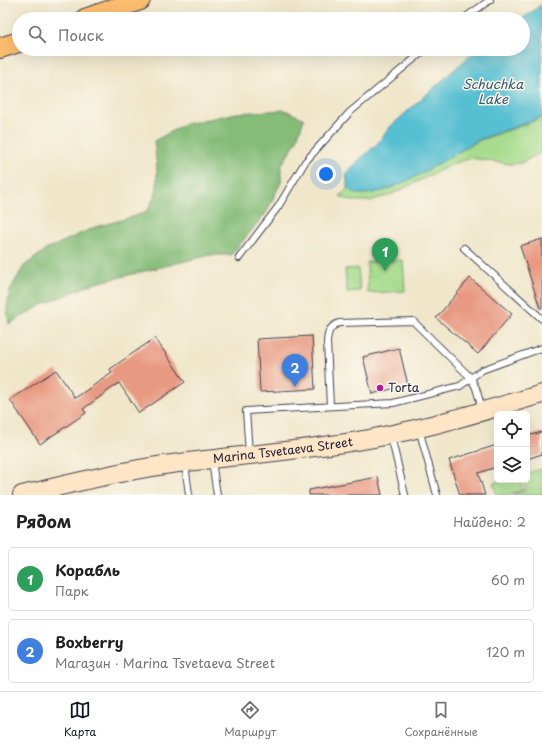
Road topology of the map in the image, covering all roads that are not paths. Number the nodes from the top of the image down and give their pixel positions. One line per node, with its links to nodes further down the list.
1 (140, 0): 3 (main road)
2 (490, 0): 4 (lane)
3 (105, 12)
4 (473, 12)
5 (12, 44): 6 (main road)
6 (0, 48)
7 (418, 56): 9 (lane)
8 (464, 248): 10 (lane)
9 (239, 258)
10 (542, 319)
11 (542, 348): 12 (lane)
12 (471, 378): 14 (lane); 14 (lane); 15 (lane)
13 (542, 394): 15 (street, Marina Tsvetaeva Street)
14 (330, 406): 18 (lane)
15 (483, 411): 16 (street, Marina Tsvetaeva Street)
16 (419, 428): 17 (street, Marina Tsvetaeva Street); 25 (lane)
17 (391, 434): 18 (street, Marina Tsvetaeva Street); 24 (lane)
18 (249, 455): 19 (street, Marina Tsvetaeva Street)
19 (211, 460): 20 (street, Marina Tsvetaeva Street); 23 (lane)
20 (185, 463): 21 (street, Marina Tsvetaeva Street); 22 (lane)
21 (22, 495)
22 (189, 495)
23 (217, 495)
24 (405, 495)
25 (437, 495)

